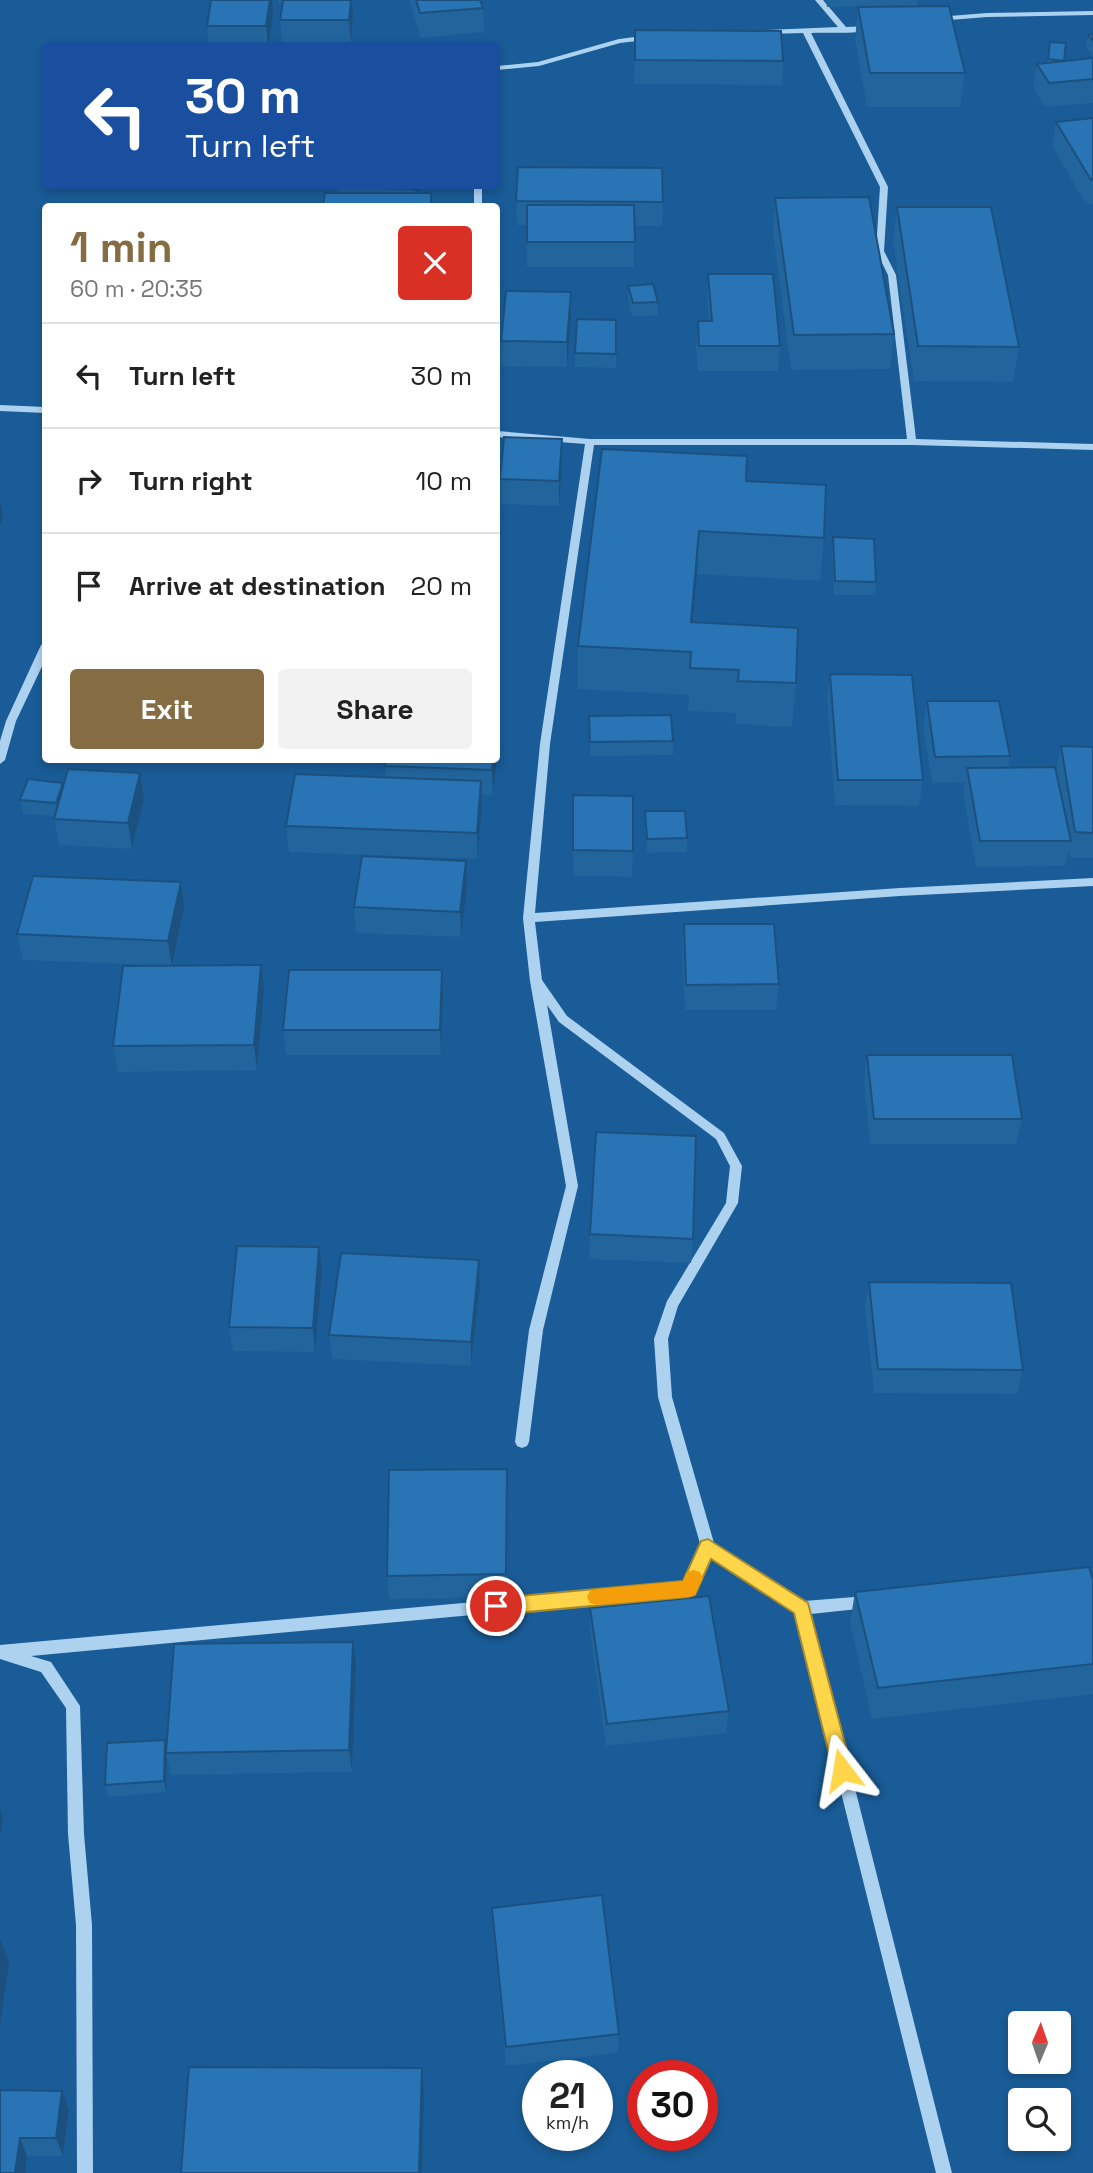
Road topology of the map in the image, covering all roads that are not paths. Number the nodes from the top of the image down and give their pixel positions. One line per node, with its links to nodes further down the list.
1 (818, 0): 6 (street)
2 (1093, 13): 3 (street)
3 (925, 21)
4 (877, 28): 6 (street)
5 (806, 30): 6 (street); 7 (street); 14 (street)
6 (845, 30)
7 (753, 33)
8 (660, 37): 9 (street)
9 (500, 68)
10 (0, 408): 11 (street)
11 (42, 410)
12 (500, 434): 13 (street)
13 (590, 442): 14 (street); 19 (street)
14 (912, 442): 15 (street)
15 (1093, 447)
16 (42, 654): 17 (street)
17 (0, 760)
18 (1093, 882): 19 (street)
19 (529, 918): 20 (street)
20 (537, 981): 21 (street); 22 (street)
21 (522, 1442)
22 (708, 1546): 24 (street); 25 (street)
23 (885, 1601): 24 (street)
24 (802, 1608): 27 (street)
25 (0, 1652): 26 (street)
26 (85, 2173)
27 (944, 2173)

